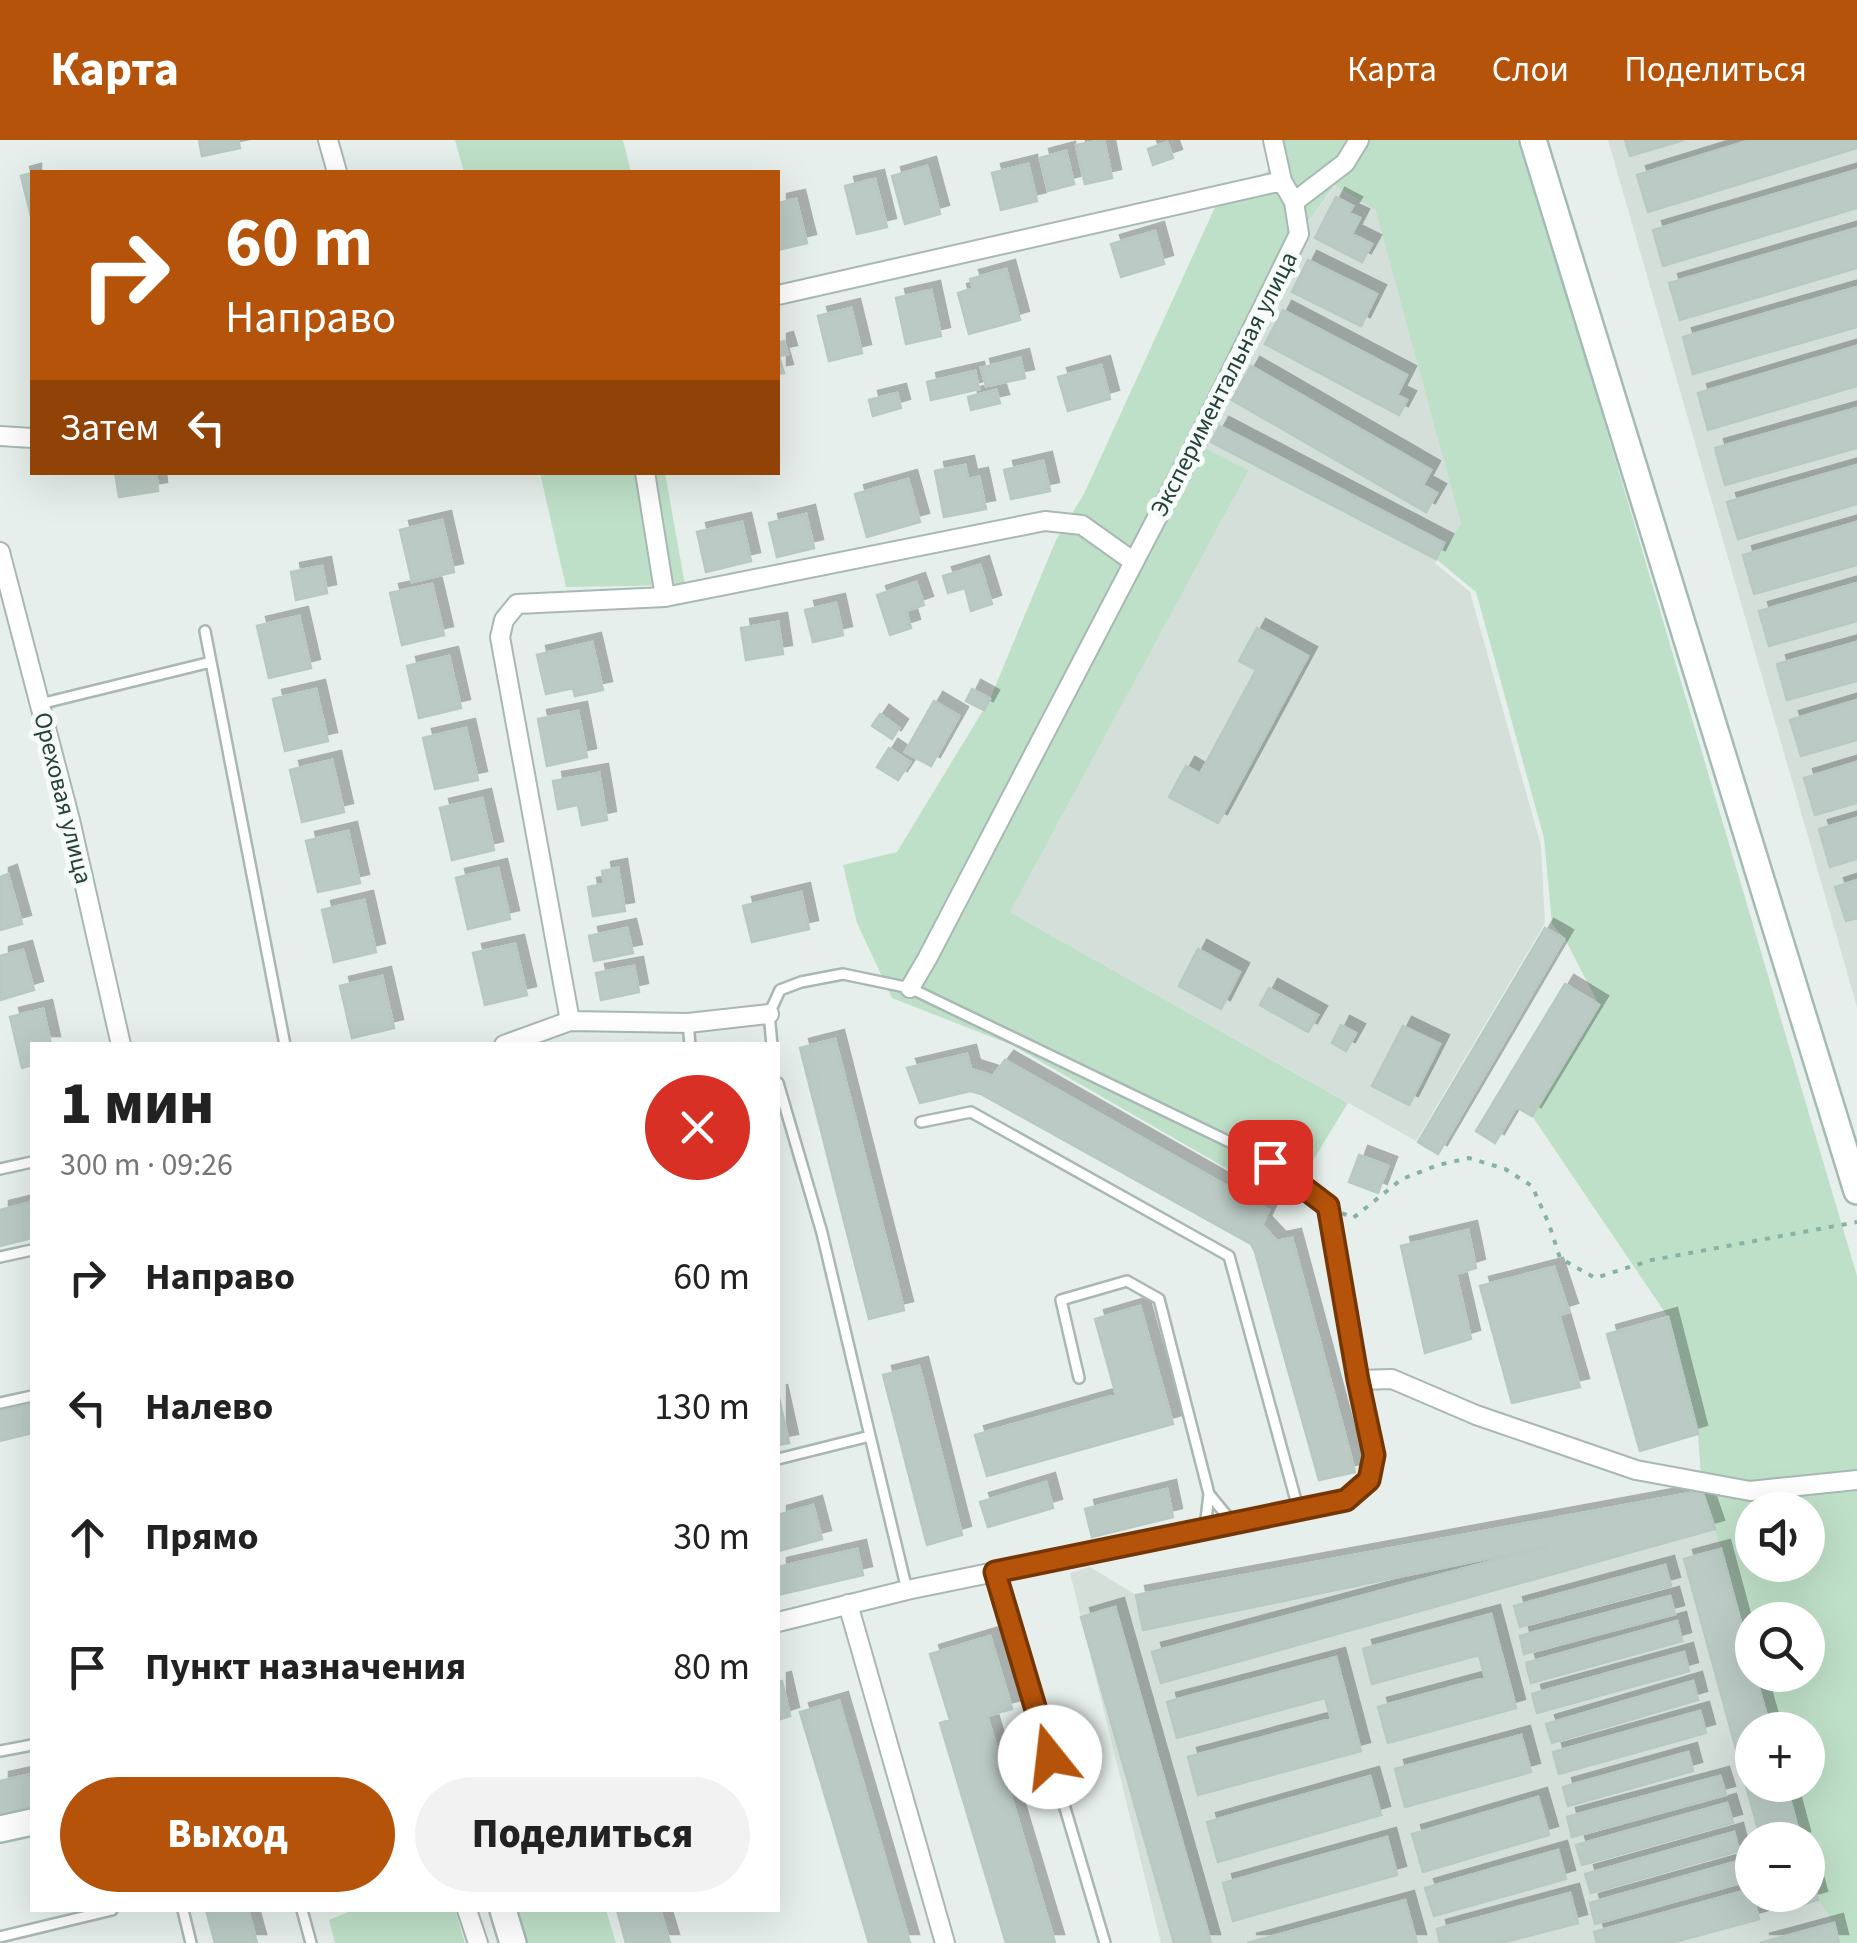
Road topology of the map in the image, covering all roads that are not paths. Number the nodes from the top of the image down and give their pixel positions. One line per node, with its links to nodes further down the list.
1 (328, 140): 5 (street)
2 (1273, 140): 6 (street)
3 (1358, 140): 7 (street)
4 (1533, 140): 31 (main road)
5 (336, 170)
6 (1282, 181): 7 (street); 8 (street)
7 (1294, 202): 13 (street, Экспериментальная улица)
8 (780, 294)
9 (0, 436): 10 (street)
10 (30, 438)
11 (645, 475): 14 (street)
12 (0, 552): 17 (street, Ореховая улица)
13 (1134, 562): 14 (street); 18 (street, Экспериментальная улица)
14 (665, 598): 20 (street)
15 (205, 631): 16 (lane)
16 (211, 662): 17 (lane); 23 (lane)
17 (40, 704): 22 (street, Ореховая улица)
18 (910, 988): 19 (lane); 35 (lane)
19 (769, 1014): 21 (street); 26 (lane)
20 (570, 1021): 21 (street); 24 (street)
21 (688, 1024): 25 (lane)
22 (120, 1042)
23 (285, 1042)
24 (512, 1042)
25 (690, 1042)
26 (772, 1042)
27 (780, 1090): 38 (lane)
28 (921, 1122): 42 (lane)
29 (30, 1162): 30 (lane)
30 (0, 1169)
31 (1857, 1190)
32 (30, 1250): 33 (lane)
33 (0, 1257)
34 (1079, 1378): 41 (lane)
35 (1358, 1380): 40 (street); 42 (street)
36 (30, 1396): 37 (lane)
37 (0, 1402)
38 (870, 1436): 39 (lane); 46 (lane)
39 (780, 1459)
40 (1857, 1480)
41 (1209, 1494): 43 (lane); 44 (lane)
42 (1298, 1508): 43 (street)
43 (1232, 1522): 44 (street)
44 (1205, 1528): 45 (street)
45 (995, 1572): 46 (street); 64 (lane)
46 (907, 1590): 47 (street)
47 (848, 1604): 48 (street); 63 (street)
48 (780, 1621)
49 (30, 1745): 50 (lane)
50 (0, 1752)
51 (30, 1822): 52 (main road)
52 (0, 1830)
53 (104, 1912): 58 (lane)
54 (183, 1912): 59 (lane)
55 (303, 1912): 60 (lane)
56 (468, 1912): 61 (street)
57 (505, 1912): 62 (main road)
58 (0, 1937)
59 (191, 1943)
60 (311, 1943)
61 (478, 1943)
62 (513, 1943)
63 (945, 1943)
64 (1105, 1943)

